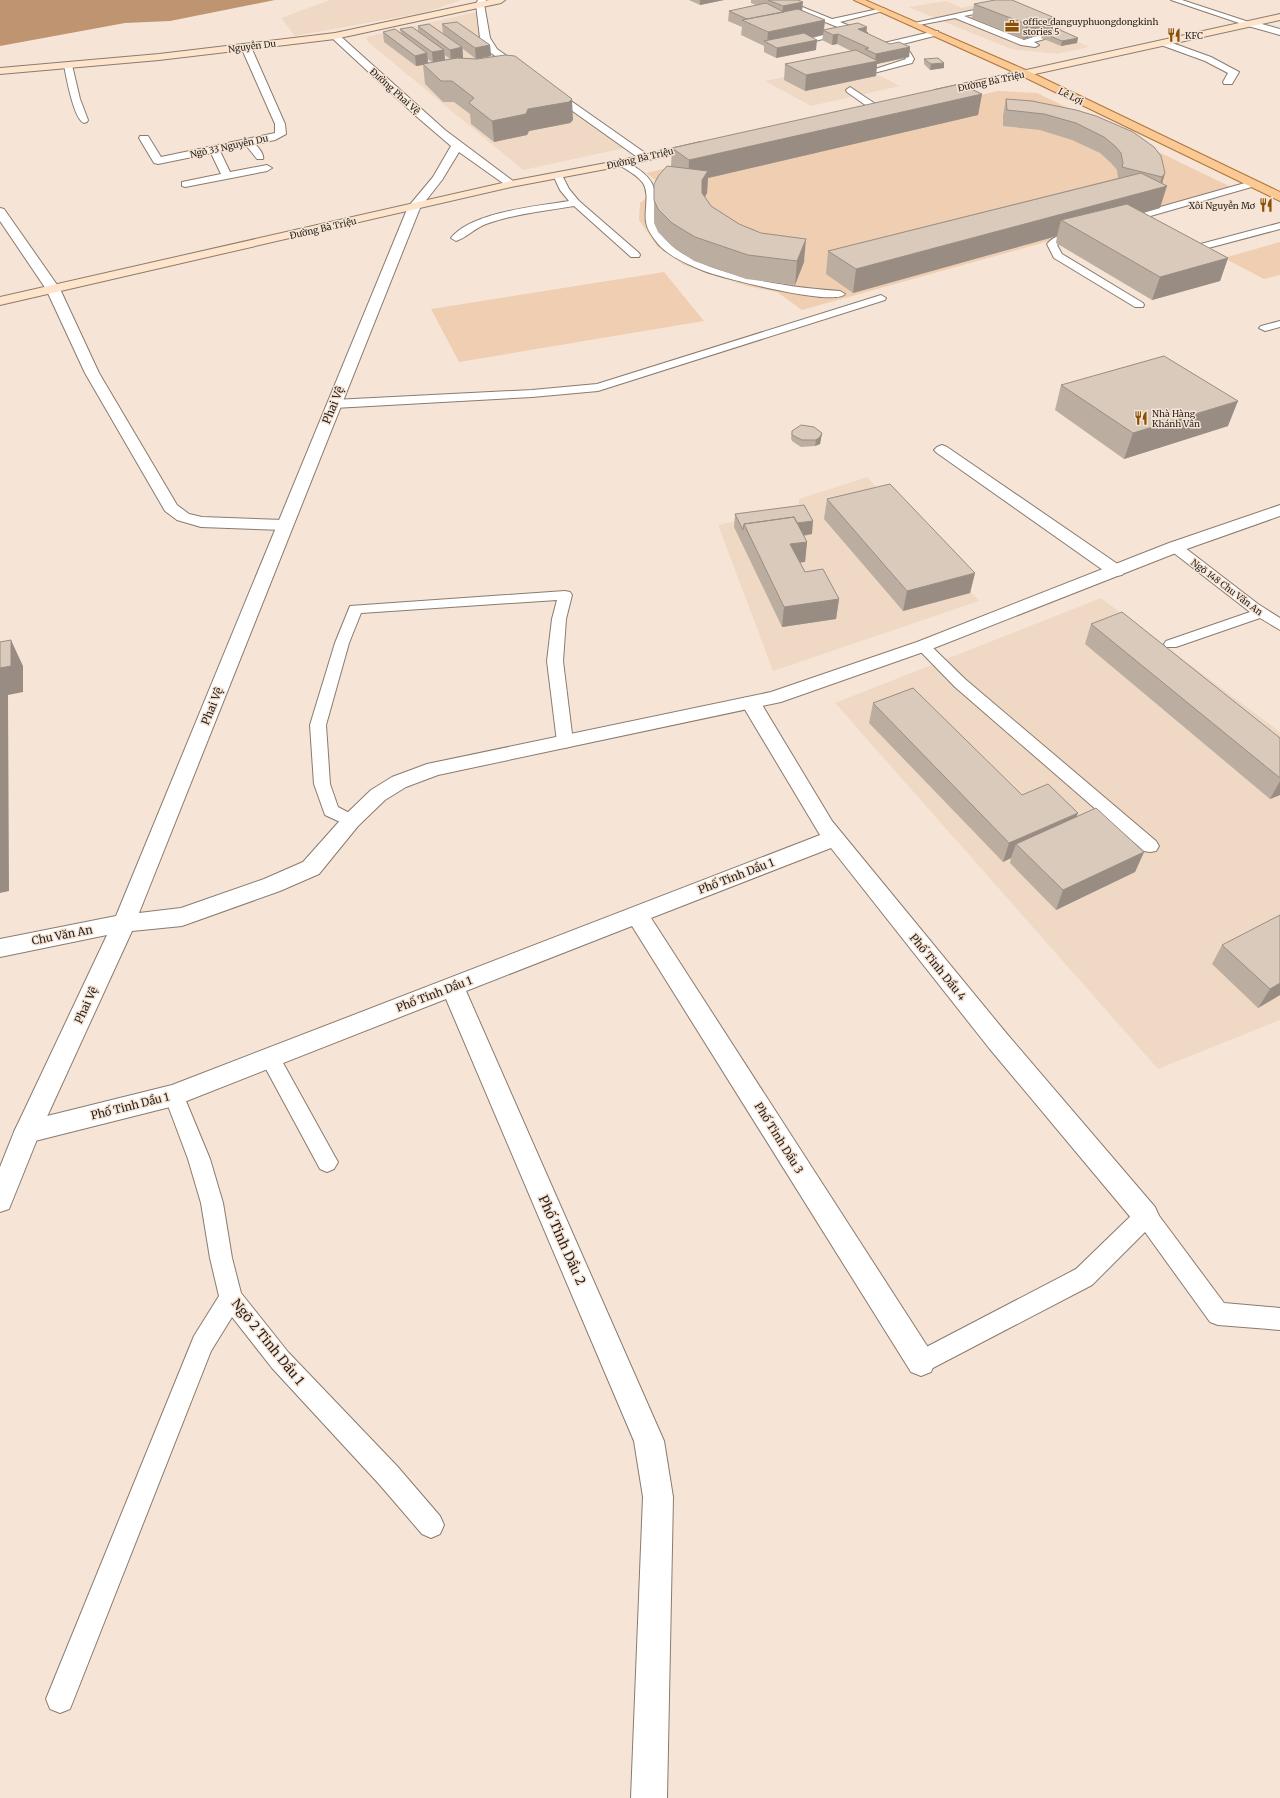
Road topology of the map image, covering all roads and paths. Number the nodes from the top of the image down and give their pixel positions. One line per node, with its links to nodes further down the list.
1 (501, 0): 5 (main road, Nguyễn Du)
2 (858, 0): 7 (main road, Lê Lợi)
3 (1175, 0): 13 (lane)
4 (781, 1): 11 (lane)
5 (481, 2): 17 (main road, Nguyễn Du); 41 (street)
6 (1006, 7): 9 (lane)
7 (883, 10): 11 (lane); 12 (main road, Lê Lợi)
8 (1024, 14): 20 (lane)
9 (955, 16): 12 (lane); 20 (lane)
10 (1280, 17): 13 (main road, Đường Bà Triệu)
11 (831, 22): 14 (lane)
12 (914, 24): 16 (main road, Lê Lợi)
13 (1251, 24): 15 (street); 21 (main road, Đường Bà Triệu)
14 (852, 31): 18 (lane); 19 (lane)
15 (1280, 32)
16 (935, 34): 19 (lane); 27 (main road, Lê Lợi)
17 (335, 36): 23 (main road, Nguyễn Du); 38 (street, Đường Phai Vệ)
18 (815, 39)
19 (881, 42): 26 (lane)
20 (1024, 43): 22 (lane)
21 (1164, 43): 27 (main road, Đường Bà Triệu); 28 (street)
22 (1042, 46)
23 (246, 47): 24 (main road, Nguyễn Du); 36 (street, Ngõ 33 Nguyễn Du)
24 (68, 65): 25 (main road, Nguyễn Du); 34 (lane)
25 (0, 71)
26 (870, 72)
27 (1024, 73): 30 (main road, Đường Bà Triệu); 48 (main road, Lê Lợi)
28 (1228, 82)
29 (850, 90): 32 (lane)
30 (926, 95)
31 (889, 103): 32 (main road)
32 (874, 107): 33 (main road)
33 (858, 110)
34 (84, 120)
35 (144, 138): 39 (street, Ngõ 33 Nguyễn Du)
36 (248, 142): 39 (street, Ngõ 33 Nguyễn Du); 40 (lane)
37 (713, 142): 41 (main road, Đường Bà Triệu)
38 (457, 145): 47 (street, Đường Phai Vệ); 51 (street)
39 (214, 149): 45 (lane)
40 (260, 157)
41 (644, 158): 42 (main road, Đường Bà Triệu)
42 (622, 163): 44 (main road, Đường Bà Triệu); 60 (lane)
43 (267, 168): 45 (lane)
44 (558, 175): 47 (main road, Đường Bà Triệu); 50 (lane)
45 (227, 176): 46 (lane)
46 (185, 184)
47 (511, 184): 51 (main road, Đường Bà Triệu)
48 (1252, 184): 49 (main road, Lê Lợi); 53 (lane)
49 (1280, 197)
50 (576, 203): 56 (lane); 58 (lane)
51 (414, 207): 59 (main road, Đường Bà Triệu); 66 (street, Phai Vệ)
52 (0, 212): 59 (street)
53 (1110, 224)
54 (1280, 226): 57 (lane)
55 (1088, 230): 63 (lane)
56 (456, 238)
57 (1197, 248)
58 (635, 255)
59 (53, 288): 62 (main road, Đường Bà Triệu); 69 (street)
60 (840, 294)
61 (881, 298): 66 (lane)
62 (0, 301)
63 (1139, 305)
64 (1280, 324): 65 (lane)
65 (1265, 328)
66 (334, 404): 69 (street, Phai Vệ)
67 (942, 450): 71 (street)
68 (1280, 510): 70 (street, Chu Văn An)
69 (284, 525): 82 (street, Phai Vệ)
70 (1175, 547): 71 (street, Chu Văn An); 72 (lane, Ngõ 148 Chu Văn An)
71 (1116, 571): 75 (street, Chu Văn An)
72 (1261, 613): 73 (lane, Ngõ 148 Chu Văn An); 74 (lane)
73 (1280, 624)
74 (1171, 644)
75 (923, 646): 76 (street, Chu Văn An); 80 (lane)
76 (751, 703): 77 (street, Chu Văn An); 79 (street, Phố Tinh Dầu 4)
77 (564, 742): 78 (street, Chu Văn An); 78 (lane)
78 (351, 821): 82 (street, Chu Văn An)
79 (834, 838): 81 (street, Phố Tinh Dầu 1); 91 (street, Phố Tinh Dầu 4)
80 (1150, 846)
81 (637, 915): 84 (street, Phố Tinh Dầu 1); 94 (street, Phố Tinh Dầu 3)
82 (124, 923): 83 (street, Chu Văn An); 87 (street, Phai Vệ)
83 (0, 948)
84 (452, 987): 85 (street, Phố Tinh Dầu 1); 97 (street, Phố Tinh Dầu 2)
85 (270, 1058): 86 (street, Phố Tinh Dầu 1); 88 (lane)
86 (174, 1095): 87 (street, Phố Tinh Dầu 1); 92 (lane, Ngõ 2 Tinh Dầu 1)
87 (28, 1132): 89 (street, Phai Vệ)
88 (327, 1162)
89 (6, 1173): 90 (street, Phai Vệ)
90 (0, 1200)
91 (1146, 1216): 93 (lane); 94 (lane)
92 (231, 1298): 95 (lane, Ngõ 2 Tinh Dầu 1); 96 (lane)
93 (1280, 1319)
94 (921, 1362)
95 (431, 1525)
96 (60, 1699)
97 (648, 1798)

